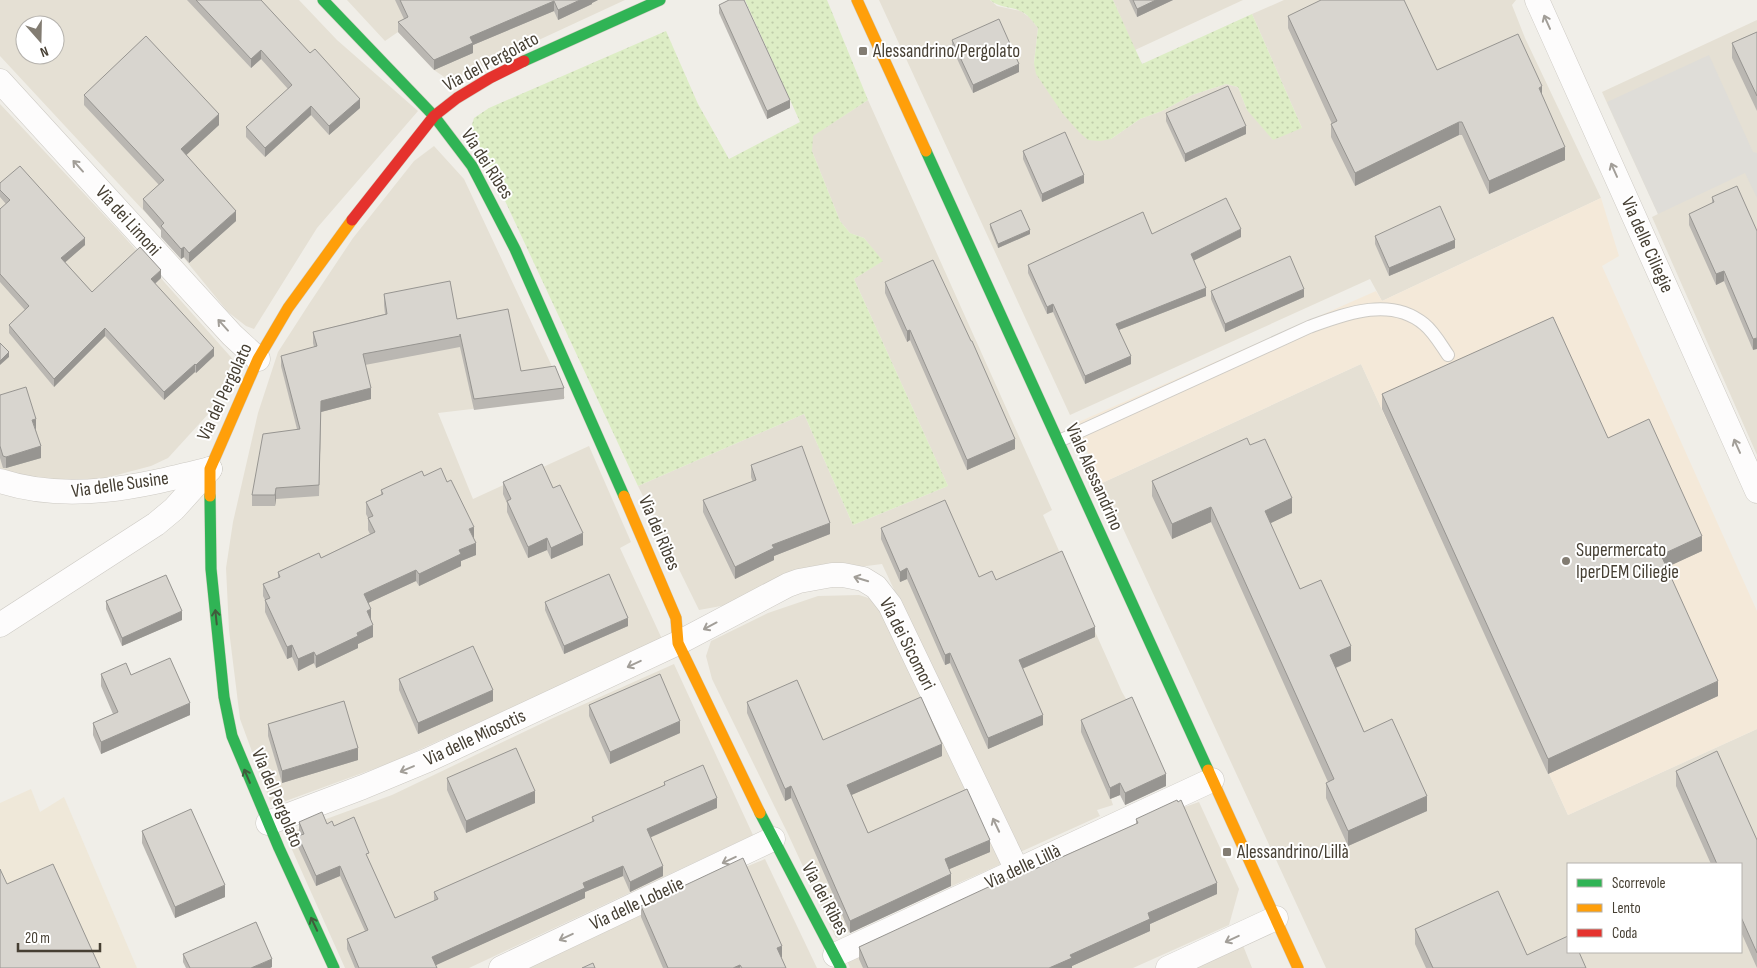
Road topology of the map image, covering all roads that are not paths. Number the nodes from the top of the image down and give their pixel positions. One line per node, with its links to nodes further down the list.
1 (323, 0): 6 (street, Via dei Ribes)
2 (660, 0): 6 (street, Via del Pergolato)
3 (857, 0): 9 (street, Viale Alessandrino)
4 (1537, 0): 12 (street, Via delle Ciliegie, one-way to 4)
5 (0, 81): 8 (street, Via dei Limoni, one-way to 5)
6 (434, 116): 8 (street, Via del Pergolato); 14 (street, Via dei Ribes)
7 (1448, 355): 9 (lane)
8 (258, 359): 10 (street, Via del Pergolato)
9 (1059, 441): 15 (street, Viale Alessandrino)
10 (210, 469): 11 (street, Via delle Susine); 13 (street); 16 (street, Via del Pergolato, one-way to 10)
11 (0, 481)
12 (1757, 491)
13 (0, 625)
14 (678, 643): 16 (street, Via delle Miosotis, one-way to 16); 17 (street, Via dei Ribes); 18 (street, Via dei Sicomori, one-way to 14)
15 (1212, 780): 18 (street, Via delle Lillà); 19 (street, Viale Alessandrino)
16 (268, 823): 21 (street, Via del Pergolato, one-way to 16)
17 (773, 839): 20 (street, Via dei Ribes); 22 (street, Via delle Lobelie, one-way to 22)
18 (1017, 870): 20 (street, Via delle Lillà)
19 (1276, 918): 23 (street, one-way to 23); 24 (street, Viale Alessandrino)
20 (838, 961)
21 (334, 968)
22 (501, 968)
23 (1168, 968)
24 (1298, 968)

